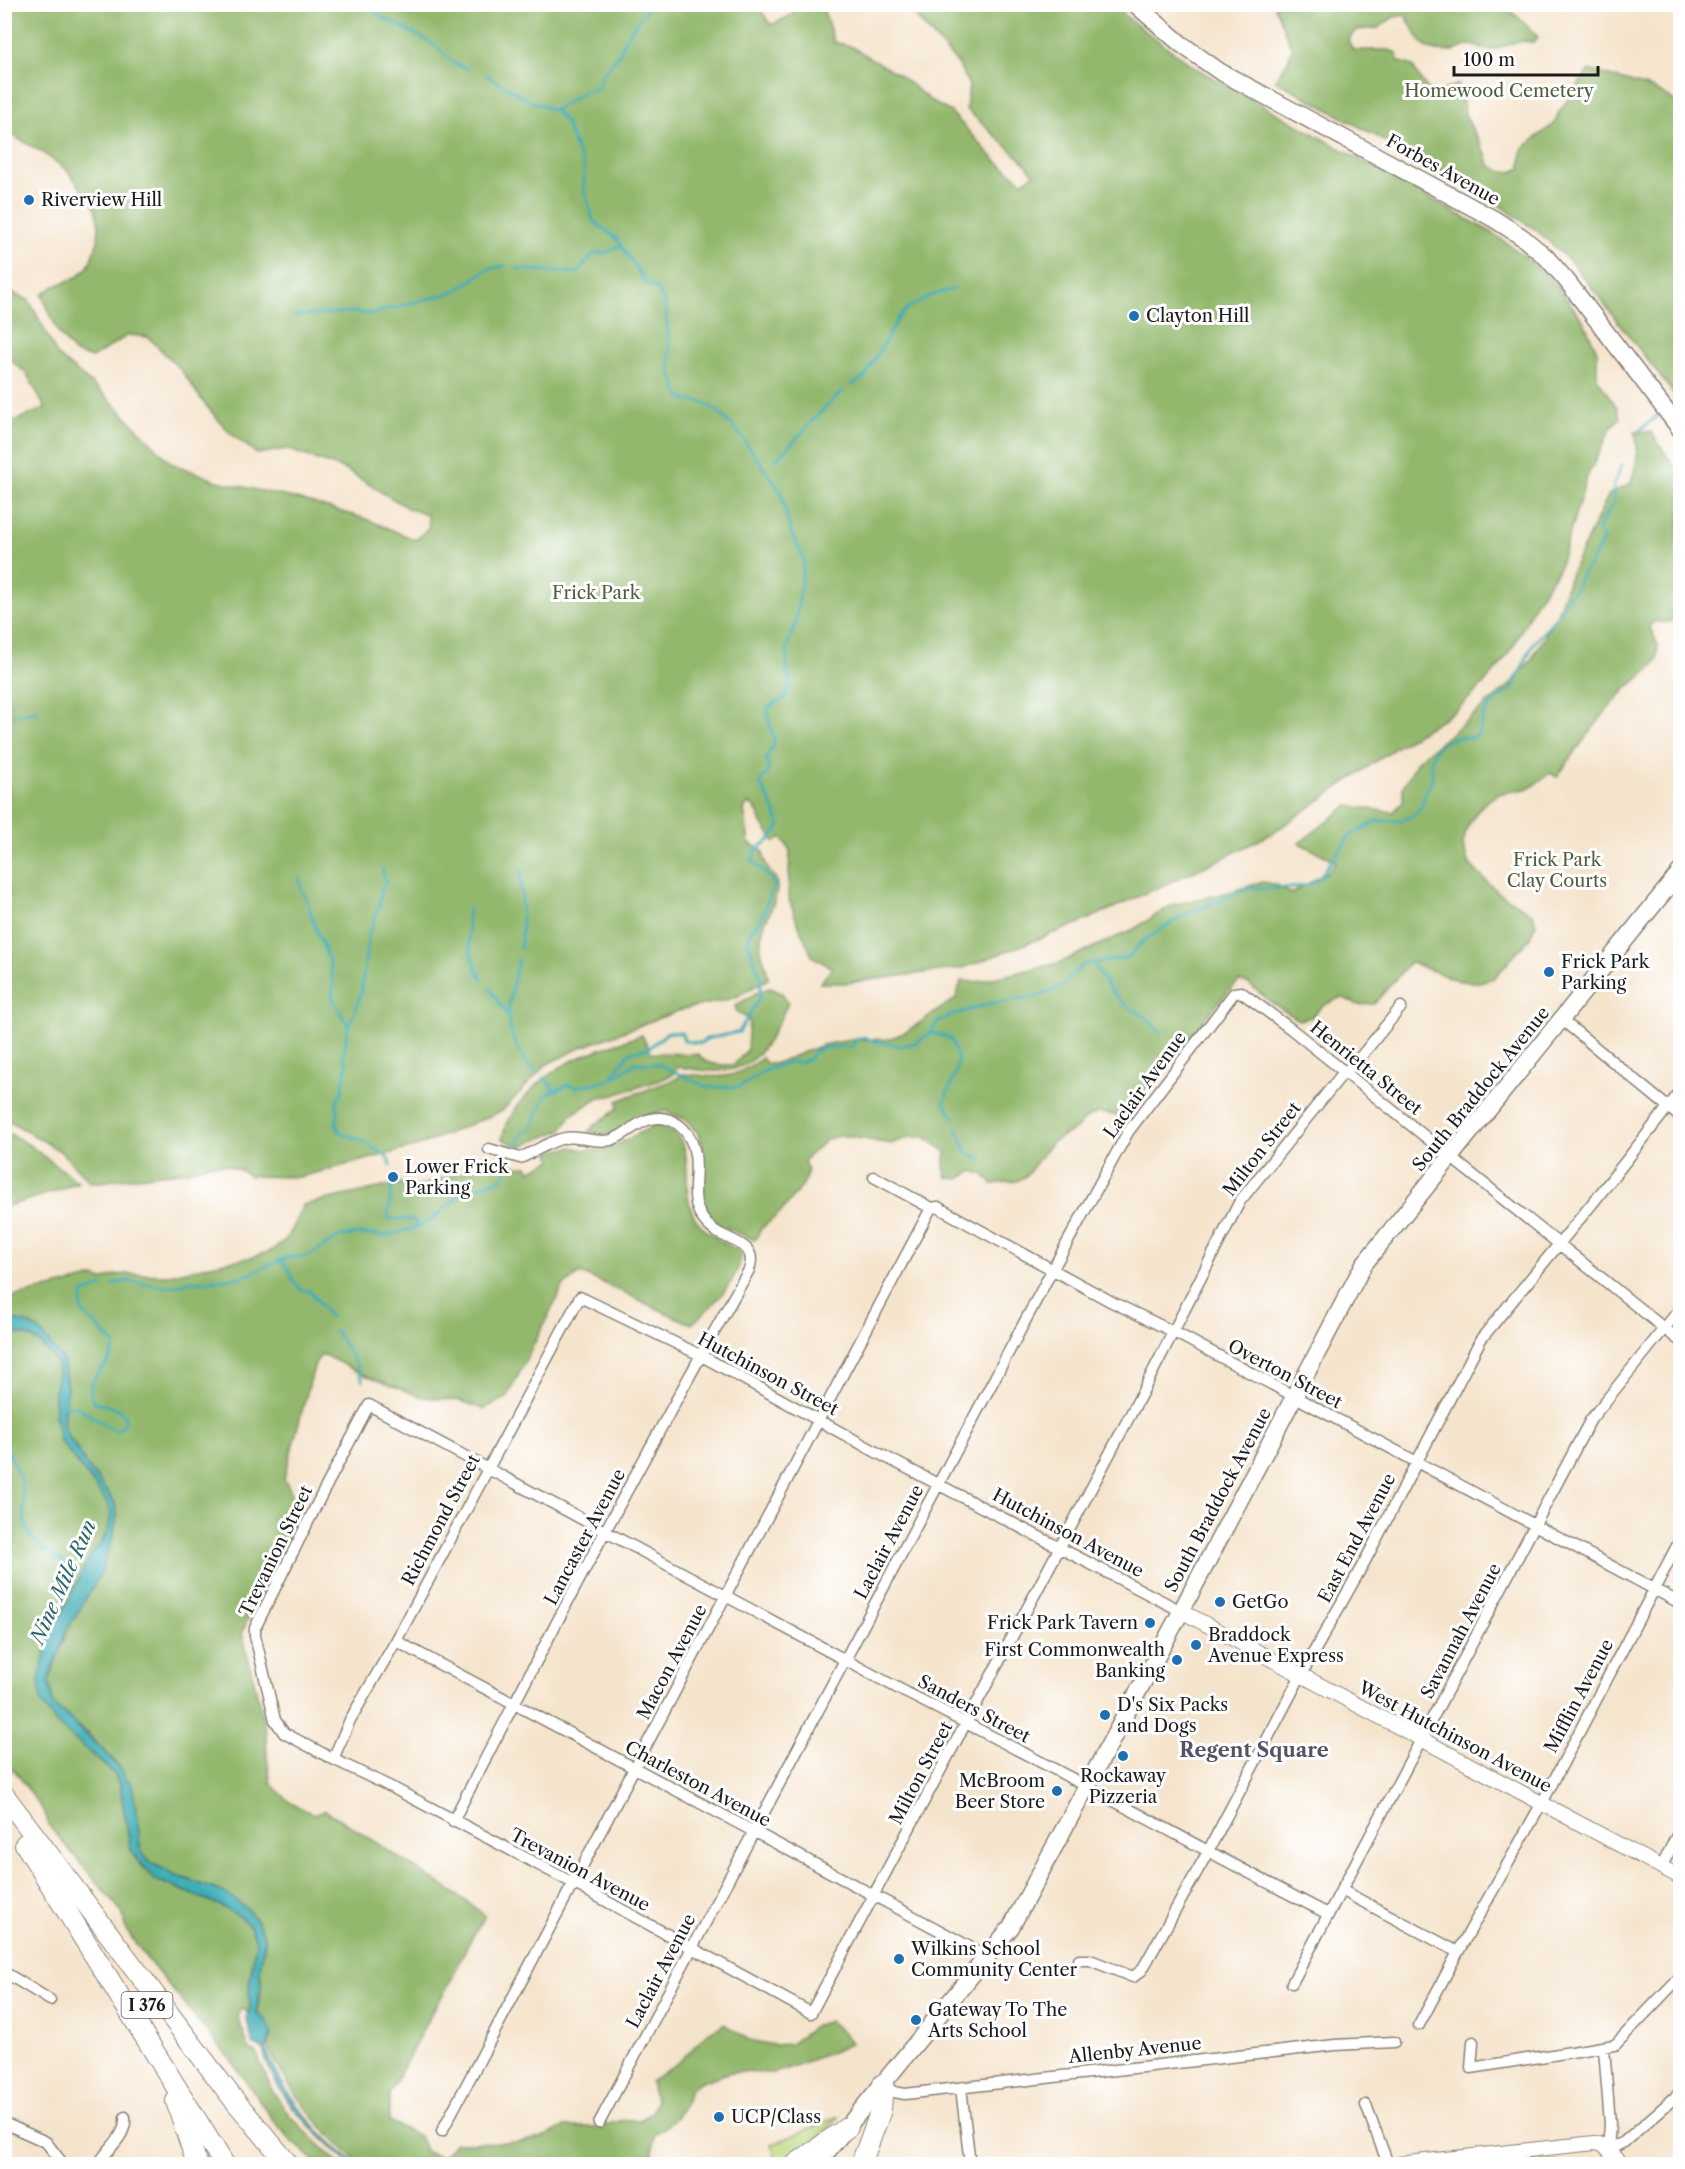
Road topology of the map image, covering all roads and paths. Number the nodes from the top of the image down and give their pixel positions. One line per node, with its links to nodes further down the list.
1 (1135, 4): 2 (main road, Forbes Avenue)
2 (1680, 429)
3 (1680, 872): 6 (main road, South Braddock Avenue)
4 (1234, 993): 7 (street, Henrietta Street); 16 (street, Laclair Avenue)
5 (1401, 1007): 7 (street, Milton Street)
6 (1562, 1019): 9 (street); 12 (main road, South Braddock Avenue)
7 (1344, 1072): 12 (street, Henrietta Street); 20 (street, Milton Street)
8 (1680, 1092): 9 (street, East End Avenue)
9 (1668, 1107): 10 (street); 15 (street, East End Avenue)
10 (1680, 1117)
11 (489, 1149): 22 (street, Lancaster Avenue)
12 (1452, 1157): 15 (street, Henrietta Street); 23 (main road, South Braddock Avenue)
13 (874, 1177): 14 (street, Overton Street)
14 (937, 1205): 16 (street, Overton Street); 25 (street, Macon Avenue)
15 (1559, 1244): 19 (street, Henrietta Street); 26 (street, East End Avenue)
16 (1053, 1268): 20 (street, Overton Street); 28 (street, Laclair Avenue)
17 (580, 1297): 22 (street, Hutchinson Street); 27 (street, Richmond Street)
18 (1680, 1309): 19 (street, Savannah Avenue)
19 (1665, 1328): 21 (street, Henrietta Street); 29 (street, Savannah Avenue)
20 (1173, 1332): 23 (street, Overton Street); 32 (street, Milton Street)
21 (1680, 1341)
22 (700, 1355): 25 (street, Hutchinson Street); 30 (street, Lancaster Avenue)
23 (1294, 1397): 26 (street, Overton Street); 36 (main road, South Braddock Avenue)
24 (369, 1405): 27 (street, Sanders Street); 43 (street, Trevanion Street)
25 (819, 1420): 28 (street, Hutchinson Street); 34 (street, Macon Avenue)
26 (1416, 1462): 29 (street, Overton Street); 39 (street, East End Avenue)
27 (487, 1468): 30 (street, Sanders Street); 37 (street, Richmond Street)
28 (939, 1483): 32 (street, Hutchinson Avenue); 38 (street, Laclair Avenue)
29 (1536, 1525): 33 (street, Overton Street); 42 (street, Savannah Avenue)
30 (606, 1530): 34 (street, Sanders Street); 40 (street, Lancaster Avenue)
31 (1680, 1540): 33 (street, Mifflin Avenue)
32 (1059, 1548): 36 (street, Hutchinson Avenue); 41 (street, Milton Street)
33 (1654, 1588): 35 (street, Overton Street); 47 (street, Mifflin Avenue)
34 (727, 1595): 38 (street, Sanders Street); 44 (street, Macon Avenue)
35 (1680, 1603)
36 (1181, 1611): 39 (street, West Hutchinson Avenue); 45 (main road, South Braddock Avenue)
37 (396, 1641): 40 (street, Charleston Avenue); 43 (street, Richmond Street)
38 (845, 1659): 41 (street, Sanders Street); 51 (street, Laclair Avenue)
39 (1301, 1675): 42 (street, West Hutchinson Avenue); 53 (street, East End Avenue)
40 (515, 1706): 44 (street, Charleston Avenue); 49 (street, Lancaster Avenue)
41 (966, 1723): 45 (street, Sanders Street); 58 (street, Milton Street)
42 (1422, 1739): 47 (street, West Hutchinson Avenue); 57 (street, Savannah Avenue)
43 (333, 1760): 49 (street, Trevanion Avenue)
44 (634, 1768): 51 (street, Charleston Avenue); 56 (street, Macon Avenue)
45 (1088, 1786): 53 (street, Sanders Street); 62 (main road, South Braddock Avenue)
46 (4, 1795): 74 (highway, I 376)
47 (1542, 1803): 54 (street, West Hutchinson Avenue); 61 (street, Mifflin Avenue)
48 (4, 1816): 52 (highway, I 376)
49 (453, 1821): 56 (street, Trevanion Avenue)
50 (1680, 1829): 54 (street)
51 (754, 1832): 58 (street, Charleston Avenue); 60 (street, Laclair Avenue)
52 (25, 1844): 73 (highway); 89 (highway, I 376)
53 (1208, 1850): 59 (street, Sanders Street); 63 (street, East End Avenue)
54 (1662, 1866): 55 (street, West Hutchinson Avenue)
55 (1680, 1877)
56 (573, 1883): 60 (street, Trevanion Avenue); 83 (street, Macon Avenue)
57 (1341, 1890): 59 (street, Savannah Avenue); 61 (street)
58 (874, 1895): 62 (street, Charleston Avenue); 68 (street, Milton Street)
59 (1328, 1914): 66 (street, Savannah Avenue)
60 (692, 1948): 68 (street, Trevanion Avenue); 81 (street, Laclair Avenue)
61 (1458, 1952): 69 (street, Mifflin Avenue)
62 (984, 1958): 75 (main road, South Braddock Avenue)
63 (1079, 1960)
64 (4, 1972): 67 (street)
65 (1680, 1977): 72 (street)
66 (1292, 1983)
67 (50, 2000)
68 (810, 2013)
69 (1419, 2025)
70 (1394, 2042): 76 (street, Allenby Avenue)
71 (1473, 2042): 72 (street)
72 (1604, 2048): 84 (street)
73 (159, 2060): 87 (highway); 88 (highway)
74 (211, 2070): 90 (highway, I 376); 91 (highway)
75 (883, 2084): 76 (street, Allenby Avenue); 82 (main road, South Braddock Avenue); 94 (highway)
76 (961, 2088): 95 (street)
77 (1680, 2093): 84 (street)
78 (1366, 2105): 96 (street)
79 (125, 2117): 86 (street)
80 (4, 2123): 85 (street)
81 (599, 2123)
82 (848, 2127): 92 (highway); 93 (main road, South Braddock Avenue)
83 (442, 2131)
84 (1608, 2150): 97 (street); 98 (street)
85 (63, 2164)
86 (99, 2164)
87 (197, 2164)
88 (224, 2164)
89 (271, 2164)
90 (288, 2164)
91 (302, 2164)
92 (796, 2164)
93 (817, 2164)
94 (861, 2164)
95 (970, 2164)
96 (1388, 2164)
97 (1398, 2164)
98 (1622, 2164)

